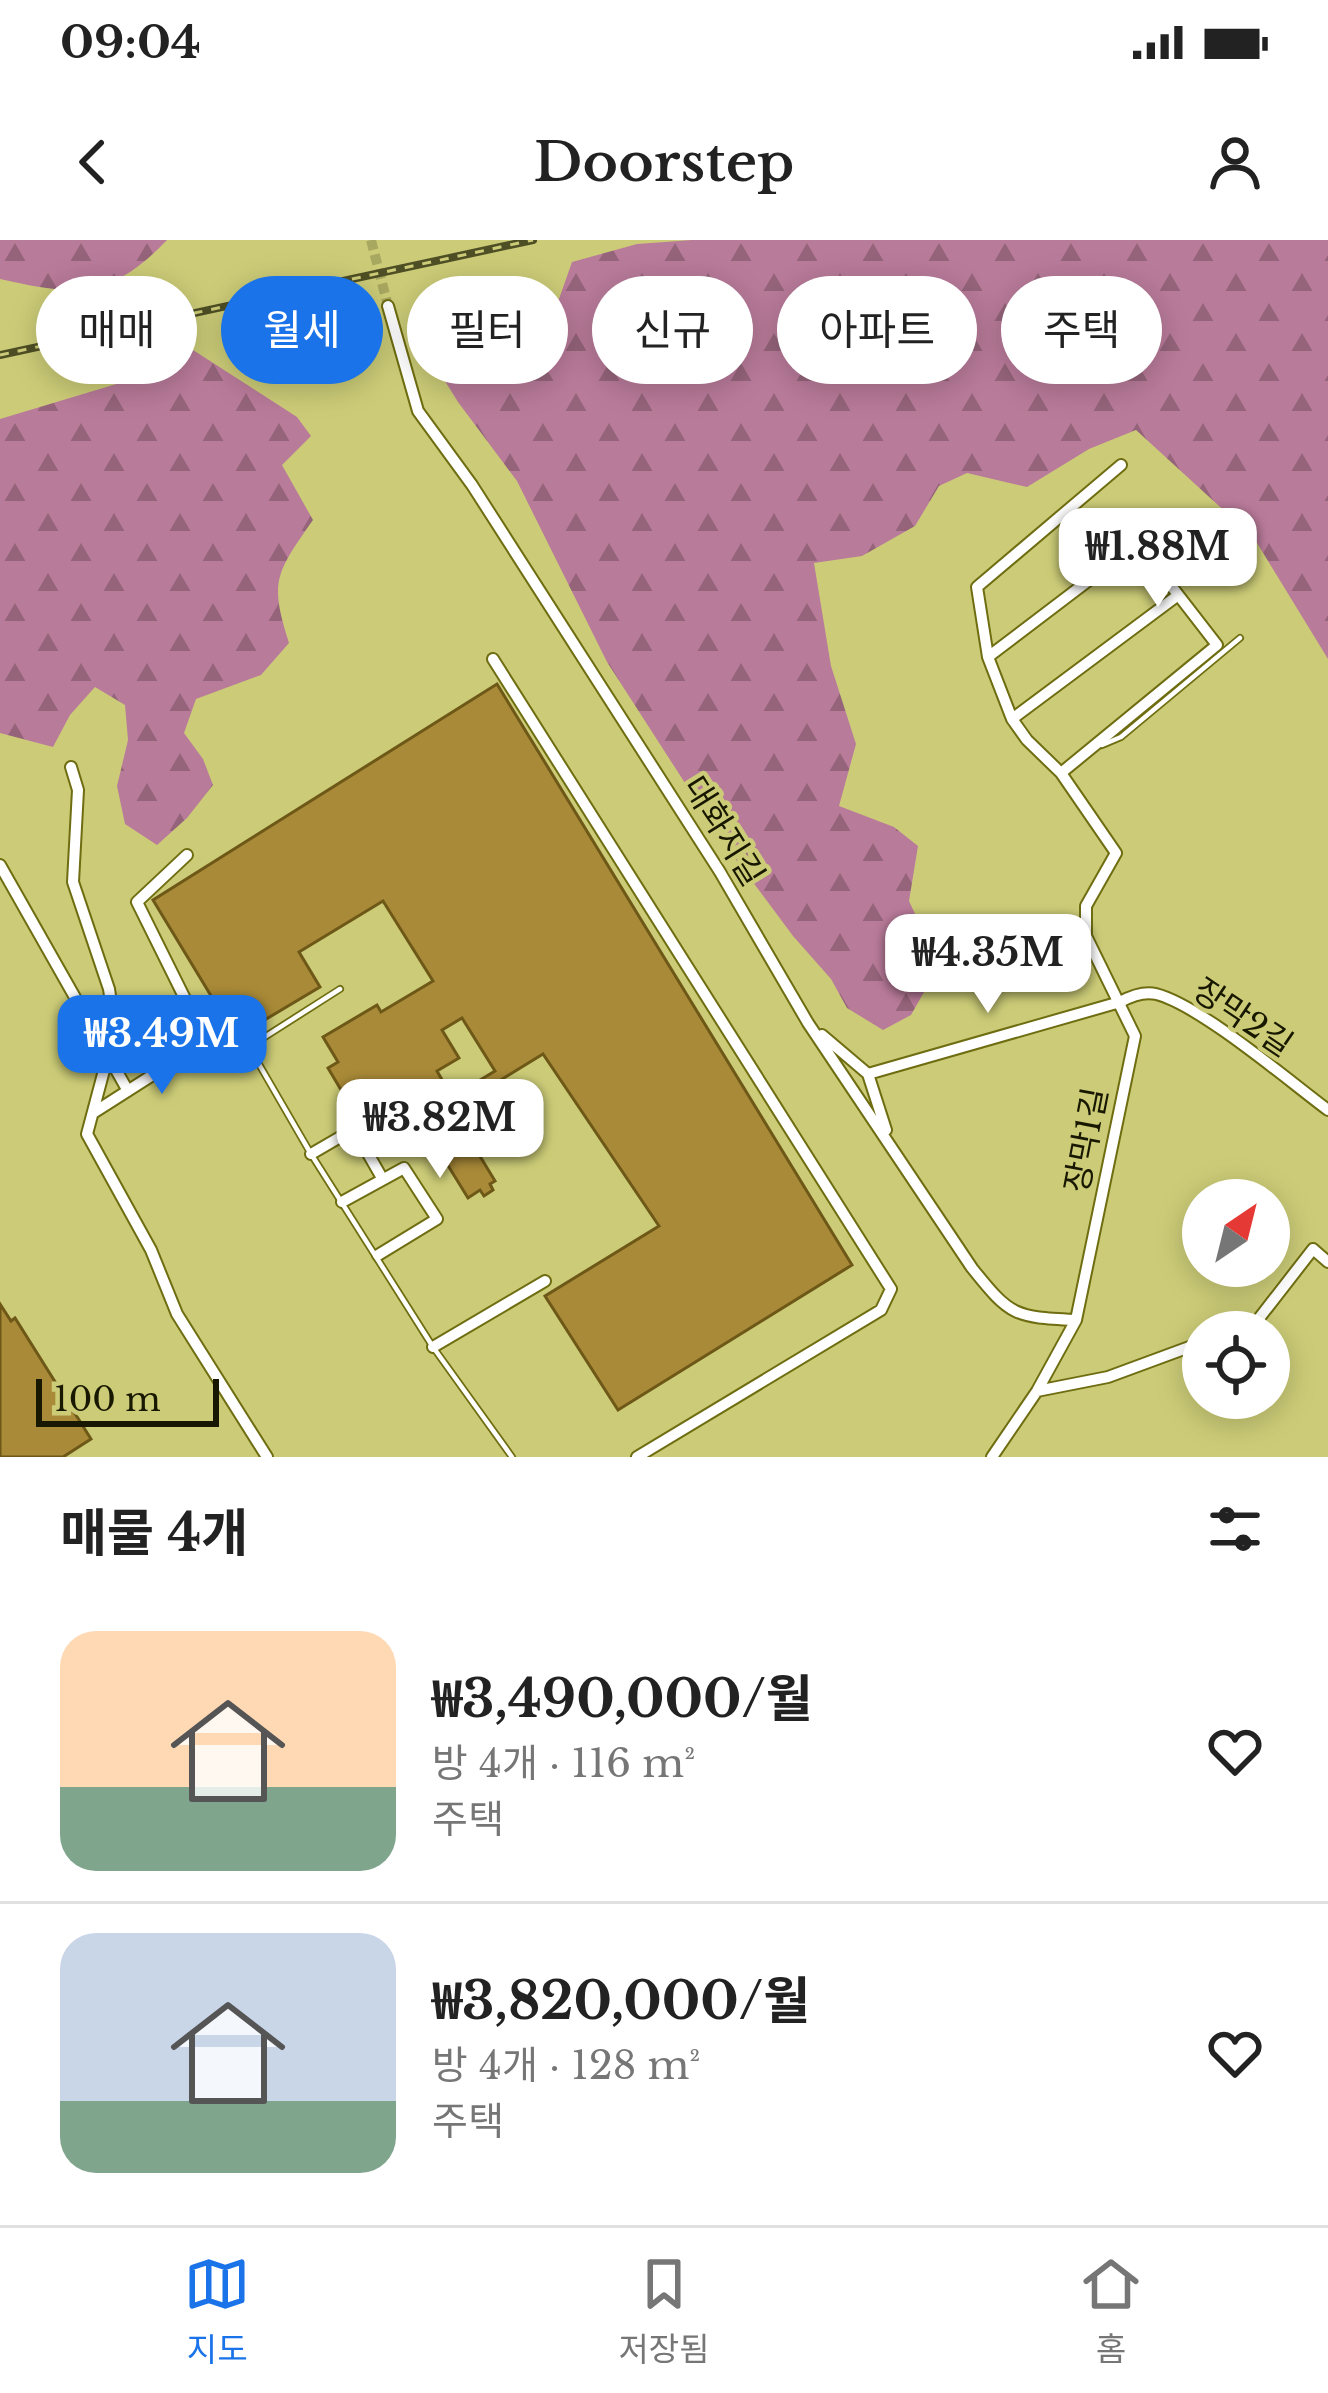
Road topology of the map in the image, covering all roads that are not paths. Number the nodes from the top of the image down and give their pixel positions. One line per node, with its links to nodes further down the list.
1 (388, 306): 15 (street, 대화지길)
2 (1121, 465): 5 (street, 장막1길)
3 (1177, 596): 4 (street); 5 (street); 7 (street)
4 (1217, 645): 8 (street); 8 (lane)
5 (988, 657): 7 (street, 장막1길)
6 (493, 659): 37 (street)
7 (1012, 719): 10 (street, 장막1길)
8 (1086, 752): 10 (street)
9 (71, 767): 18 (street)
10 (1061, 773): 14 (street, 장막1길)
11 (188, 855): 16 (street)
12 (0, 865): 18 (street)
13 (340, 989): 17 (lane)
14 (1120, 1002): 19 (street, 장막2길); 21 (street, 장막2길); 31 (street, 장막1길)
15 (808, 1023): 19 (street); 23 (street, 대화지길)
16 (206, 1041): 17 (street); 20 (street)
17 (251, 1050): 24 (lane)
18 (107, 1059): 20 (street); 22 (street)
19 (868, 1074): 23 (street)
20 (128, 1091): 22 (street)
21 (1328, 1110)
22 (93, 1112): 35 (street)
23 (888, 1139): 31 (street, 대화지길)
24 (311, 1154): 25 (street); 26 (lane)
25 (382, 1178): 26 (street); 27 (street)
26 (342, 1202): 27 (lane)
27 (378, 1255): 32 (lane)
28 (1328, 1262): 30 (street)
29 (545, 1281): 32 (street)
30 (1265, 1311)
31 (1076, 1320): 34 (street, 장막1길)
32 (433, 1347): 36 (lane)
33 (1182, 1350): 34 (street)
34 (1037, 1391): 38 (street, 장막1길)
35 (266, 1457)
36 (512, 1457)
37 (637, 1457)
38 (992, 1457)

